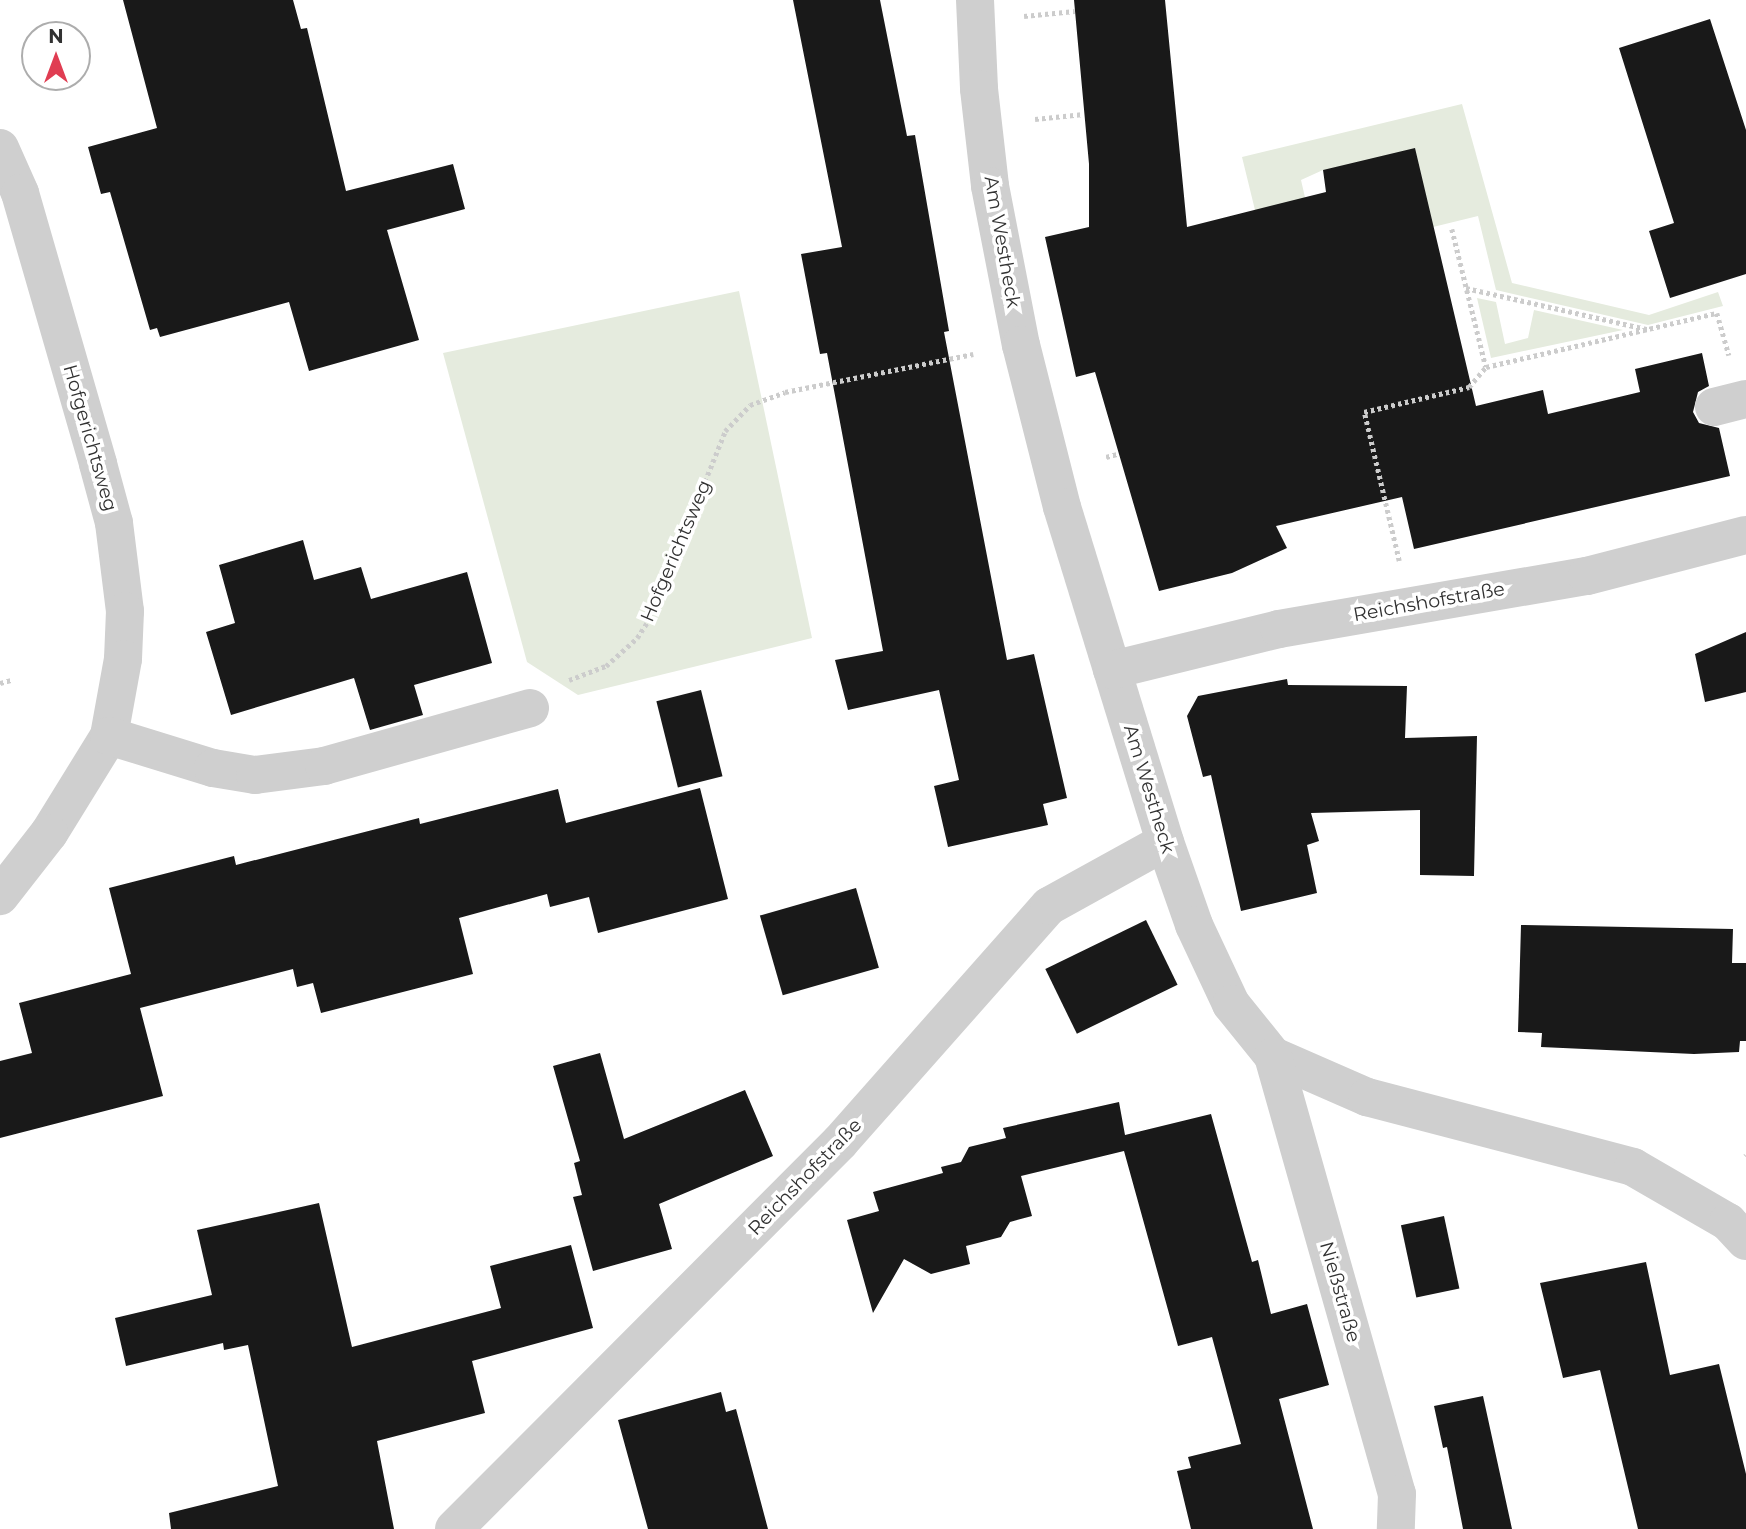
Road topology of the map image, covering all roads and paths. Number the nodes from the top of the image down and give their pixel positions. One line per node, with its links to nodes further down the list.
1 (975, 0): 17 (street, Am Westheck)
2 (1075, 11): 3 (path)
3 (1024, 16)
4 (1084, 114): 5 (path)
5 (1035, 119)
6 (0, 148): 21 (street, Hofgerichtsweg)
7 (1452, 229): 8 (path)
8 (1466, 288): 9 (path); 12 (path)
9 (1648, 329): 11 (path); 12 (path)
10 (987, 351): 20 (path, Hofgerichtsweg)
11 (1736, 358)
12 (1486, 367): 16 (path)
13 (1117, 454): 14 (path)
14 (1106, 457)
15 (1746, 536): 16 (street, Reichshofstraße)
16 (1409, 604): 17 (street, Reichshofstraße)
17 (1112, 670): 22 (street, Am Westheck)
18 (11, 680): 19 (path)
19 (0, 683)
20 (530, 708): 21 (street)
21 (109, 736): 23 (street, Hofgerichtsweg)
22 (1165, 842): 24 (street, Am Westheck); 26 (street, Reichshofstraße)
23 (0, 896)
24 (1273, 1056): 25 (street, Am Westheck); 27 (street, Nießstraße)
25 (1740, 1224)
26 (454, 1529)
27 (1396, 1529)

